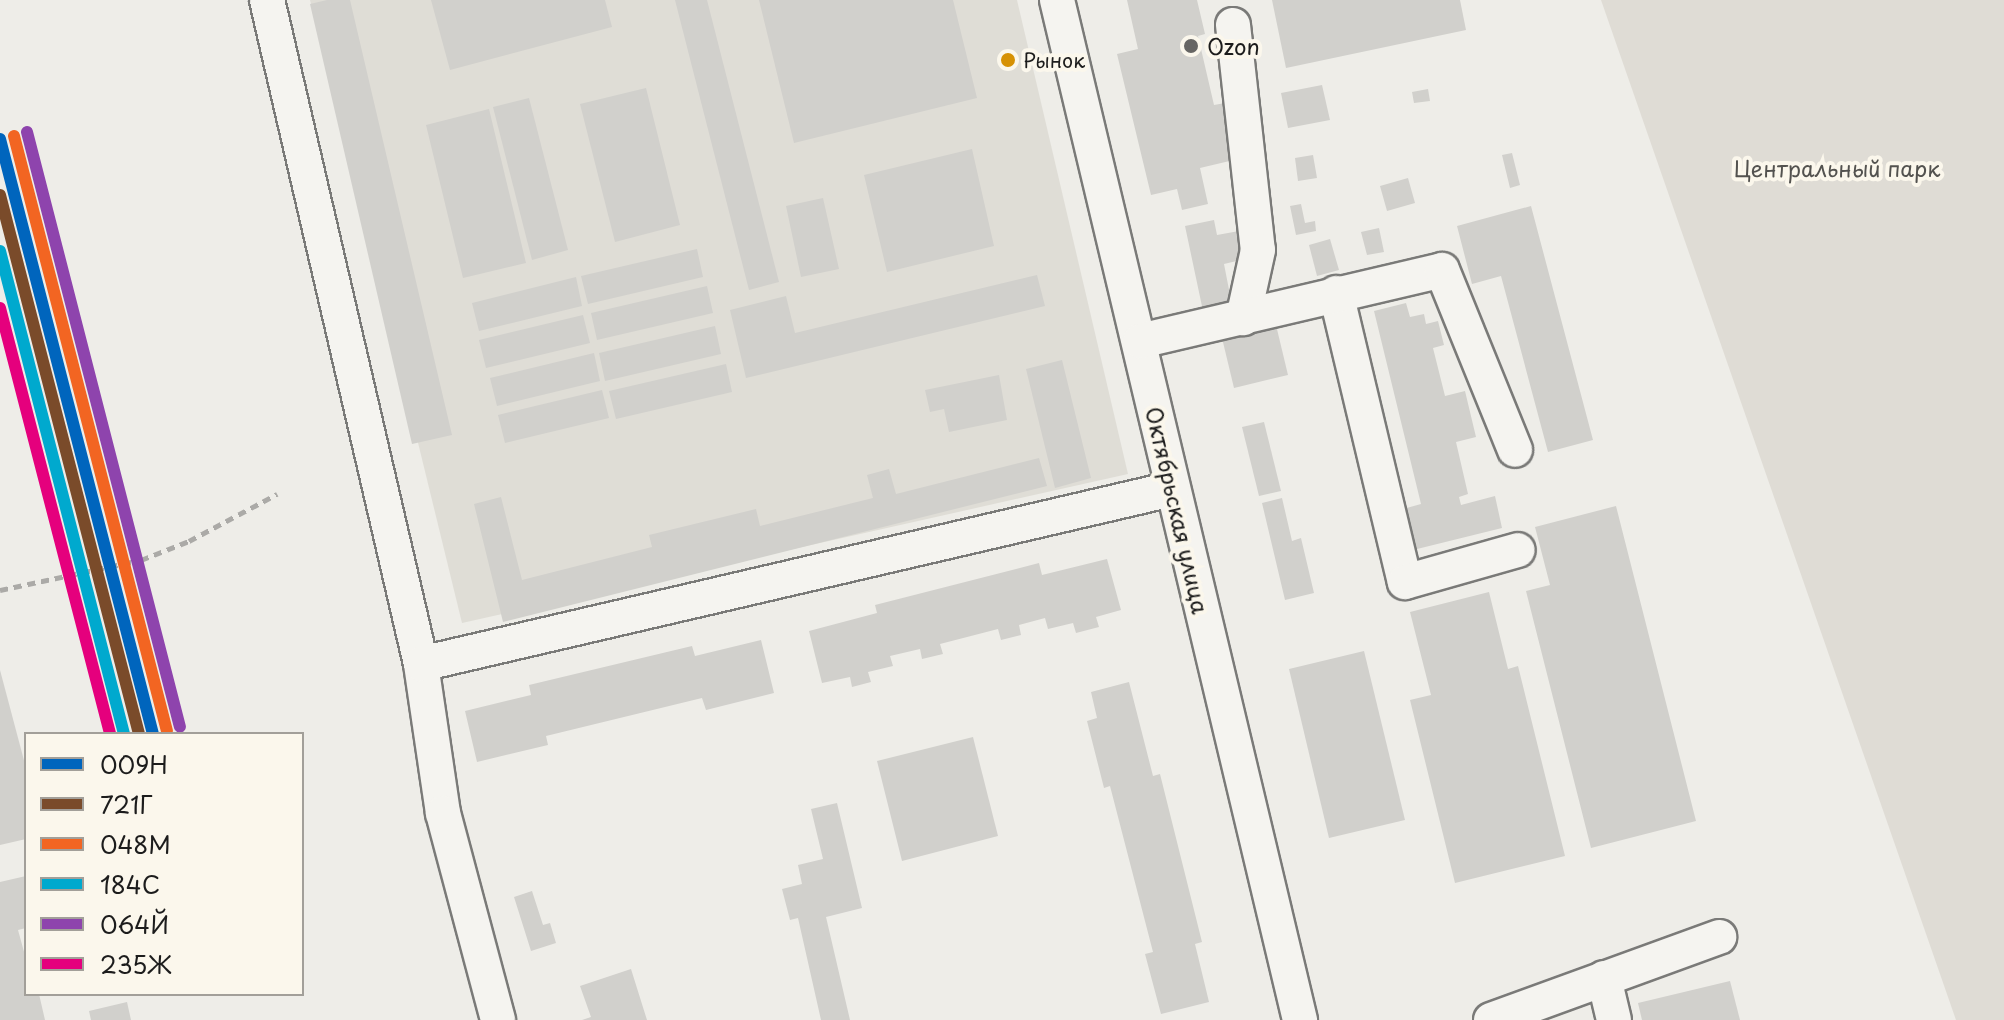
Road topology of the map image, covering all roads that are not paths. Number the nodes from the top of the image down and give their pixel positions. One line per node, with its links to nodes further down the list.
1 (267, 0): 10 (street)
2 (1057, 0): 6 (street, Октябрьская улица)
3 (1233, 25): 5 (street)
4 (1336, 293): 5 (street); 7 (street); 9 (street)
5 (1243, 318): 6 (street)
6 (1140, 341): 8 (street, Октябрьская улица)
7 (1515, 450)
8 (1172, 489): 10 (street); 14 (street, Октябрьская улица)
9 (1518, 550)
10 (421, 664): 13 (street)
11 (1719, 937): 12 (street)
12 (1604, 978): 15 (street); 16 (street)
13 (498, 1020)
14 (1300, 1020)
15 (1491, 1020)
16 (1614, 1020)

